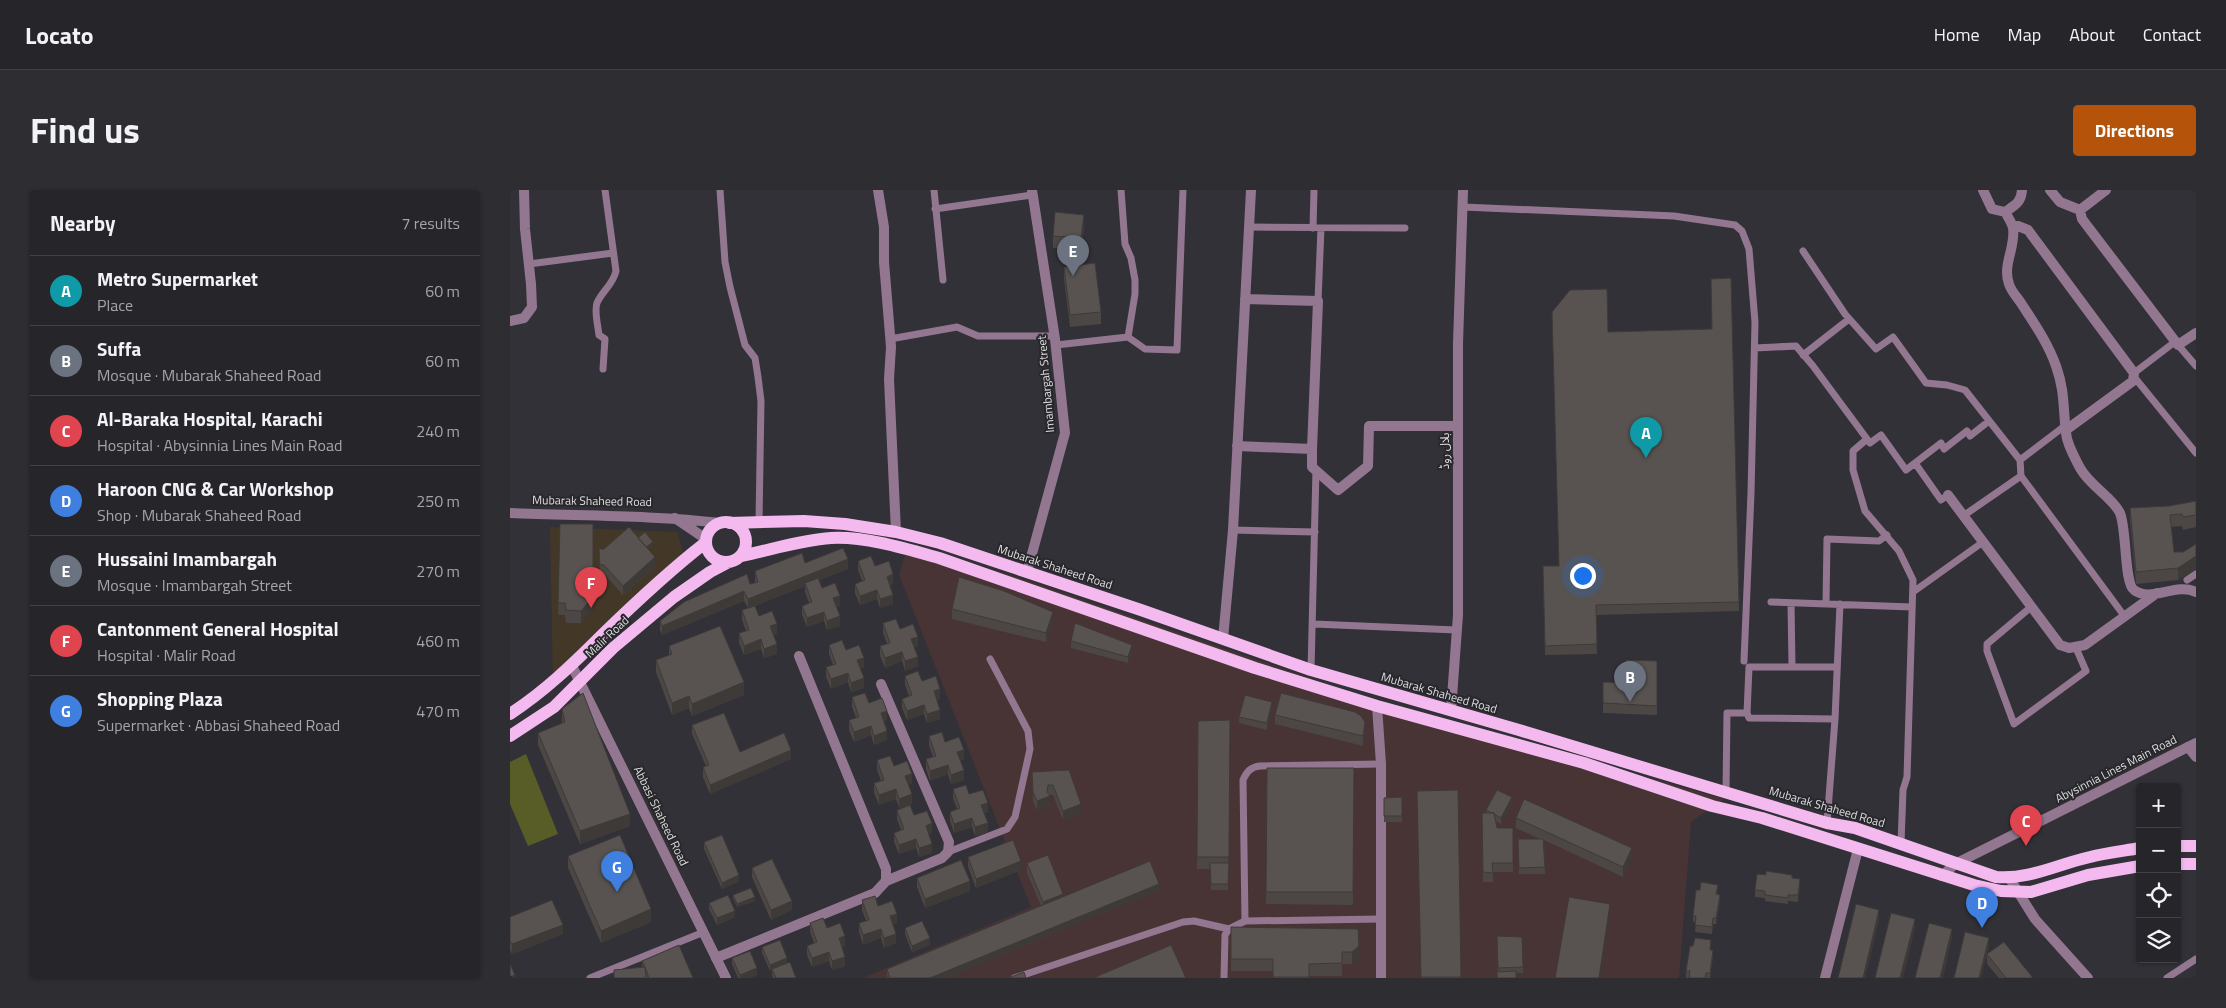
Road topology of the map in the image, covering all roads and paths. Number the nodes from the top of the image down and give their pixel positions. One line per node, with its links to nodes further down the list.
1 (524, 190): 26 (street)
2 (605, 190): 25 (lane)
3 (720, 190): 57 (lane)
4 (878, 190): 34 (street)
5 (934, 190): 17 (lane)
6 (1121, 190): 33 (lane)
7 (1183, 190): 33 (lane)
8 (1251, 190): 20 (street)
9 (1314, 190): 22 (lane)
10 (1463, 190): 16 (street, بلال روڈ)
11 (1983, 190): 19 (street)
12 (2022, 190): 19 (street)
13 (2050, 190): 18 (street)
14 (2106, 190): 18 (street)
15 (1032, 192): 17 (lane); 35 (street, Imambargah Street)
16 (1463, 207): 37 (lane); 43 (street, بلال روڈ)
17 (936, 209): 27 (lane)
18 (2080, 210): 36 (street)
19 (2005, 212): 21 (street)
20 (1249, 227): 22 (lane); 28 (street)
21 (2013, 227): 41 (street); 44 (street)
22 (1317, 228): 23 (lane); 29 (lane)
23 (1405, 228)
24 (1803, 251): 30 (lane)
25 (613, 254): 26 (lane); 40 (lane)
26 (529, 264): 31 (street)
27 (943, 280)
28 (1245, 299): 29 (street); 46 (street)
29 (1318, 301): 47 (street)
30 (1849, 319): 38 (lane); 42 (lane)
31 (510, 321)
32 (2196, 333): 36 (street)
33 (1128, 337): 35 (lane)
34 (890, 339): 35 (lane); 60 (street)
35 (1056, 341): 67 (street, Imambargah Street)
36 (2177, 343): 39 (lane); 41 (lane)
37 (1755, 348): 38 (lane); 86 (lane)
38 (1803, 355): 45 (lane)
39 (2196, 366)
40 (603, 369)
41 (2134, 375): 44 (street); 48 (lane)
42 (1989, 421): 49 (lane); 50 (lane)
43 (1458, 426): 51 (street); 81 (street, بلال روڈ)
44 (2066, 427): 49 (lane); 71 (street)
45 (1867, 439): 50 (lane); 62 (lane)
46 (1237, 446): 47 (street); 59 (street)
47 (1312, 449): 51 (street)
48 (2196, 453)
49 (2020, 460): 52 (lane)
50 (1915, 463): 53 (lane)
51 (1316, 470): 61 (lane)
52 (2021, 476): 55 (lane); 79 (lane)
53 (1948, 495): 55 (street)
54 (510, 513): 56 (street, Mubarak Shaheed Road)
55 (1963, 516): 64 (street)
56 (674, 518): 58 (street, Mubarak Shaheed Road); 63 (street)
57 (759, 522): 58 (main road, Mubarak Shaheed Road); 60 (main road, Mubarak Shaheed Road)
58 (725, 523): 63 (main road); 65 (main road)
59 (1233, 530): 61 (lane); 82 (street)
60 (896, 532): 67 (main road, Mubarak Shaheed Road)
61 (1315, 532): 80 (lane)
62 (1887, 534): 70 (lane); 75 (lane)
63 (706, 541): 66 (main road); 87 (main road, Malir Road)
64 (1983, 542): 70 (lane); 78 (street)
65 (741, 556): 66 (main road); 93 (main road)
66 (727, 563): 91 (main road, Malir Road)
67 (1027, 572): 82 (main road, Mubarak Shaheed Road)
68 (2196, 574): 69 (lane)
69 (2187, 580)
70 (1913, 592): 77 (lane)
71 (2158, 592): 72 (street); 79 (street)
72 (2196, 592)
73 (1771, 602): 74 (lane)
74 (1791, 602): 75 (lane); 88 (lane)
75 (1826, 604): 76 (lane)
76 (1840, 604): 77 (lane); 89 (lane)
77 (1912, 607): 104 (lane)
78 (2031, 607): 83 (street); 83 (lane)
79 (2125, 617): 83 (street)
80 (1314, 624): 81 (lane); 90 (lane)
81 (1456, 630): 94 (street, بلال روڈ)
82 (1223, 639): 90 (main road, Mubarak Shaheed Road)
83 (2076, 648)
84 (799, 656): 116 (street)
85 (990, 659): 109 (lane)
86 (1744, 661)
87 (572, 666): 91 (street, Abbasi Shaheed Road); 96 (main road, Malir Road)
88 (1792, 667): 89 (lane); 95 (lane)
89 (1837, 667): 97 (lane)
90 (1311, 670): 94 (main road, Mubarak Shaheed Road)
91 (582, 682): 98 (main road, Malir Road); 121 (street, Abbasi Shaheed Road)
92 (881, 684): 109 (street)
93 (1377, 706): 101 (street); 107 (main road)
94 (1451, 711): 102 (main road, Mubarak Shaheed Road)
95 (1747, 713): 97 (lane); 102 (lane)
96 (510, 714)
97 (1835, 718): 103 (lane)
98 (510, 736)
99 (2192, 745): 100 (street); 110 (street, Abysinnia Lines Main Road)
100 (2196, 757)
101 (1381, 764): 118 (street); 119 (lane)
102 (1726, 792): 103 (main road, Mubarak Shaheed Road)
103 (1827, 822): 104 (main road, Mubarak Shaheed Road)
104 (1901, 844): 110 (main road, Mubarak Shaheed Road)
105 (2181, 846): 106 (main road)
106 (2196, 846)
107 (1858, 848): 114 (main road); 129 (street)
108 (2136, 849): 115 (main road, Mubarak Shaheed Road)
109 (948, 852): 116 (street)
110 (1955, 864): 114 (street, Abysinnia Lines Main Road); 115 (main road, Mubarak Shaheed Road)
111 (2181, 864): 112 (main road)
112 (2196, 864)
113 (2136, 867): 117 (main road)
114 (1942, 876): 117 (main road)
115 (2010, 878): 117 (street)
116 (886, 881): 122 (street)
117 (2018, 893): 130 (street)
118 (1381, 919): 119 (lane); 128 (street)
119 (1245, 921): 120 (lane)
120 (1228, 929): 126 (lane); 127 (lane)
121 (704, 932): 122 (street, Abbasi Shaheed Road); 124 (lane)
122 (716, 958): 125 (street, Abbasi Shaheed Road)
123 (2196, 958): 131 (lane)
124 (590, 978)
125 (726, 978)
126 (1014, 978)
127 (1224, 978)
128 (1381, 978)
129 (1825, 978)
130 (2088, 978)
131 (2166, 978)

